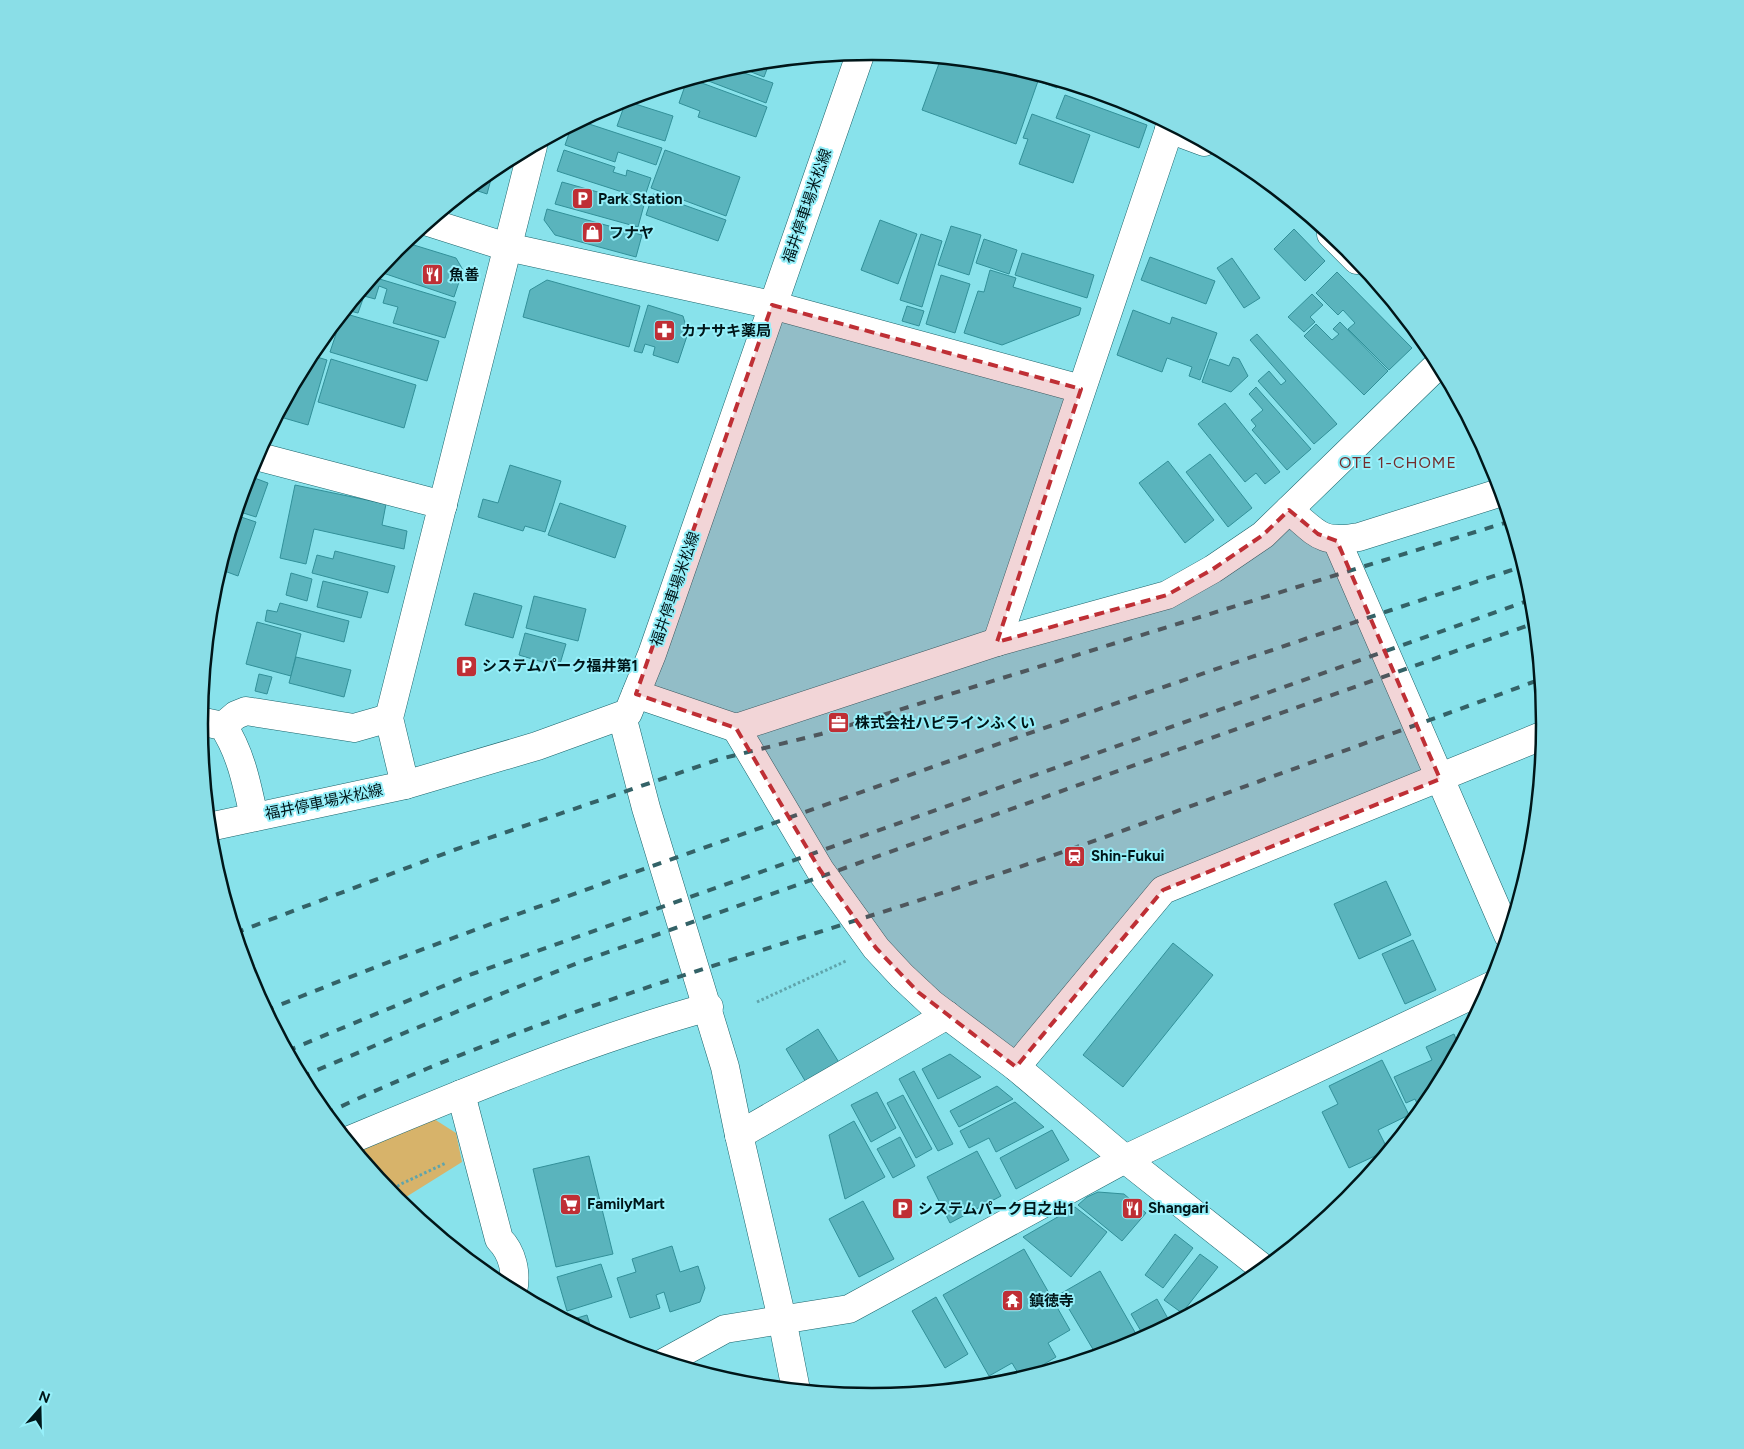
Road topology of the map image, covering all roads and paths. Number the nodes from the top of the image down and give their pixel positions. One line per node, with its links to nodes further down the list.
1 (858, 60): 6 (street, 福井停車場米松線)
2 (1169, 130): 8 (street)
3 (531, 155): 5 (street)
4 (435, 224): 5 (street)
5 (507, 247): 6 (street); 11 (street)
6 (772, 305): 8 (street); 15 (street, 福井停車場米松線)
7 (1434, 369): 12 (street)
8 (1081, 389): 14 (street)
9 (264, 458): 11 (street)
10 (1495, 494): 13 (street)
11 (443, 505): 17 (street)
12 (1289, 510): 13 (street); 14 (street)
13 (1337, 541): 21 (street)
14 (997, 642): 19 (street)
15 (636, 694): 16 (street, 福井停車場米松線); 19 (street)
16 (622, 716): 22 (street, 福井停車場米松線); 29 (street)
17 (388, 718): 18 (street); 22 (street)
18 (211, 723): 23 (street)
19 (736, 728): 26 (street)
20 (1536, 739): 21 (street)
21 (1440, 779): 25 (street); 31 (street)
22 (405, 785): 23 (street, 福井停車場米松線)
23 (254, 817): 24 (street, 福井停車場米松線)
24 (215, 826)
25 (1505, 926)
26 (876, 948): 28 (path); 30 (street)
27 (1481, 990): 35 (street)
28 (757, 1002)
29 (709, 1007): 32 (street); 33 (street)
30 (948, 1016): 31 (street); 33 (street)
31 (1016, 1067): 35 (street)
32 (461, 1094): 34 (street); 39 (street)
33 (739, 1135): 40 (street)
34 (353, 1139)
35 (1125, 1159): 38 (street); 40 (street)
36 (450, 1162): 37 (path)
37 (396, 1188)
38 (1259, 1265)
39 (515, 1284)
40 (782, 1319): 41 (street); 42 (street)
41 (672, 1358)
42 (795, 1384)

